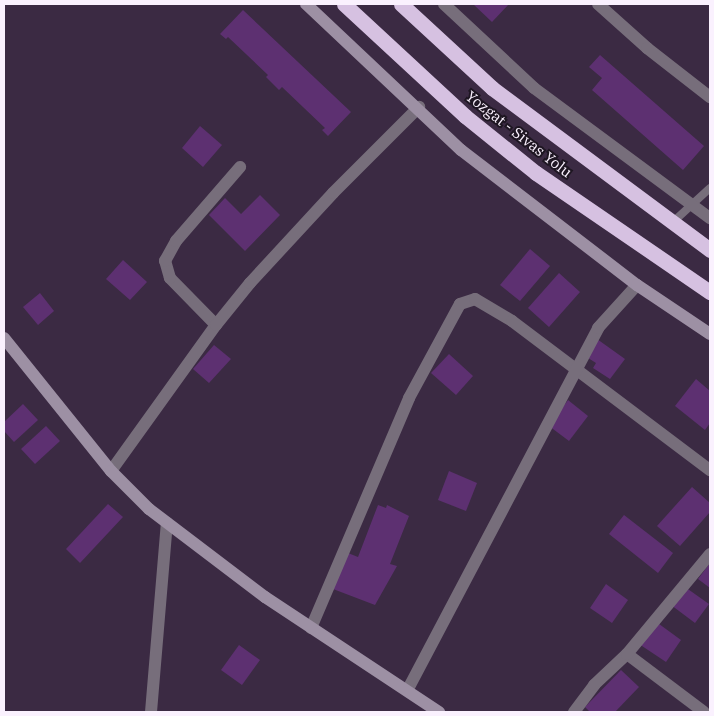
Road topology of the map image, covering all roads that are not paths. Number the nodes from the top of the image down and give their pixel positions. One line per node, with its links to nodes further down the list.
1 (306, 4): 7 (main road)
2 (344, 4): 15 (highway, Yozgat - Sivas Yolu)
3 (401, 4): 12 (highway, Yozgat - Sivas Yolu)
4 (444, 4): 10 (street)
5 (598, 4): 6 (street)
6 (710, 97)
7 (419, 108): 14 (main road); 16 (street)
8 (240, 167): 16 (street)
9 (710, 188): 10 (lane)
10 (693, 206): 11 (street); 12 (lane)
11 (710, 218)
12 (672, 222): 13 (highway, Yozgat - Sivas Yolu)
13 (710, 250)
14 (638, 285): 17 (main road); 19 (street)
15 (710, 292)
16 (216, 325): 21 (street)
17 (710, 334)
18 (4, 338): 21 (main road)
19 (576, 368): 20 (street); 24 (street); 26 (street)
20 (710, 470)
21 (111, 471): 22 (main road)
22 (167, 523): 24 (main road); 27 (street)
23 (710, 554): 25 (street)
24 (311, 628): 26 (main road)
25 (627, 654): 29 (street); 30 (street)
26 (408, 690): 28 (main road)
27 (151, 712)
28 (439, 712)
29 (574, 712)
30 (704, 712)

